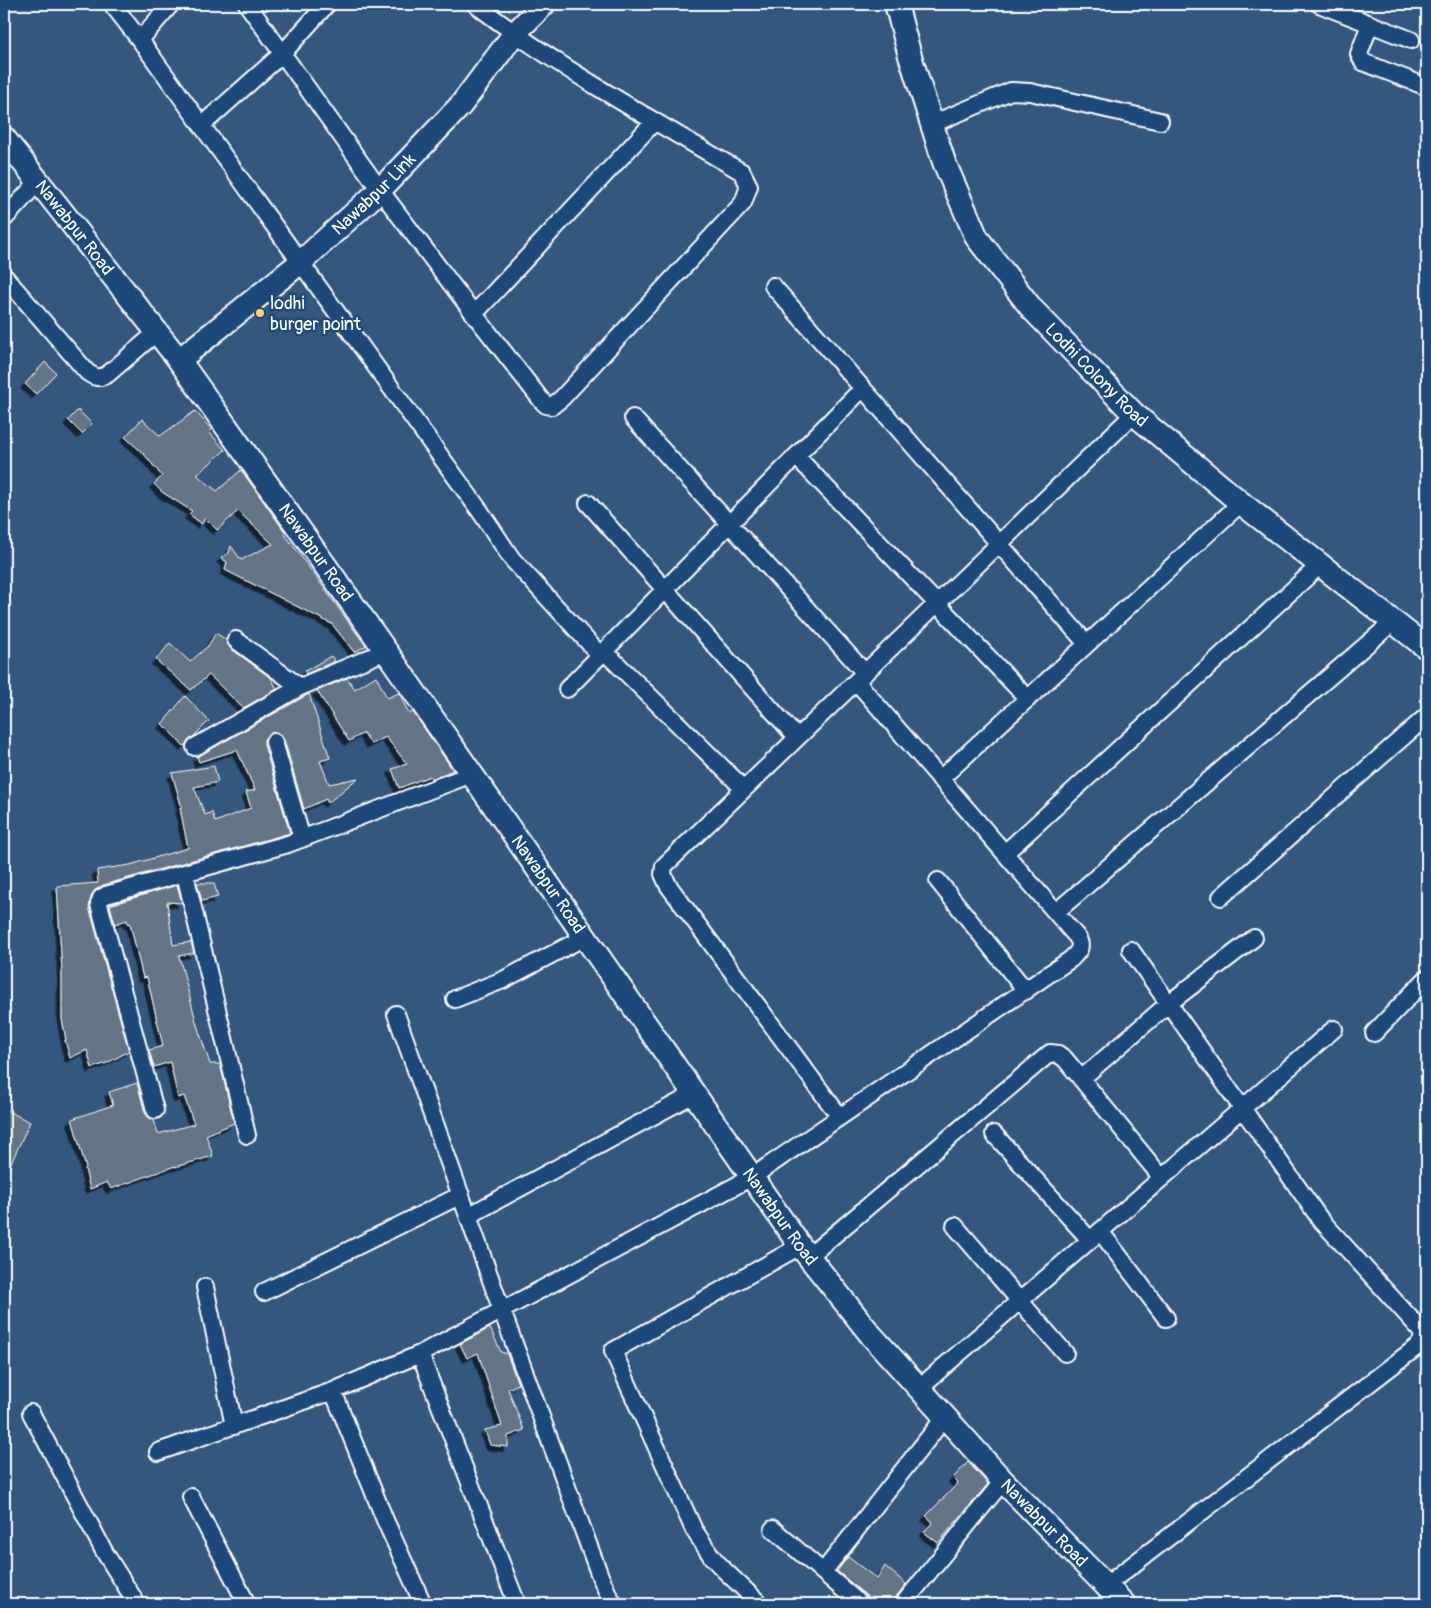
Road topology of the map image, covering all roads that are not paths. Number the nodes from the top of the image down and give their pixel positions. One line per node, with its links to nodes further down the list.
1 (112, 4): 11 (street)
2 (170, 4): 11 (street)
3 (247, 4): 13 (street)
4 (327, 4): 13 (street)
5 (475, 4): 10 (street)
6 (544, 4): 10 (street, Nawabpur Link)
7 (896, 4): 17 (street, Lodhi Colony Road)
8 (1319, 4): 9 (street)
9 (1370, 24): 12 (street); 14 (street)
10 (514, 34): 16 (street); 21 (street, Nawabpur Link)
11 (140, 40): 18 (street)
12 (1411, 40)
13 (283, 53): 18 (street); 21 (street)
14 (1427, 87)
15 (1160, 121): 17 (street)
16 (655, 122): 26 (street); 26 (street)
17 (932, 124): 30 (street, Lodhi Colony Road)
18 (202, 125): 23 (street)
19 (4, 138): 20 (street, Nawabpur Road)
20 (38, 182): 22 (street); 27 (street, Nawabpur Road)
21 (380, 190): 23 (street, Nawabpur Link); 26 (street)
22 (4, 219)
23 (300, 262): 28 (street, Nawabpur Link); 45 (street)
24 (4, 276): 27 (street)
25 (773, 286): 29 (street)
26 (474, 314)
27 (157, 332): 28 (street, Nawabpur Road)
28 (179, 360): 44 (street, Nawabpur Road)
29 (863, 388): 32 (street); 36 (street)
30 (1134, 414): 34 (street, Lodhi Colony Road); 36 (street)
31 (633, 418): 35 (street)
32 (796, 456): 35 (street); 39 (street)
33 (588, 503): 38 (street)
34 (1241, 503): 37 (street, Lodhi Colony Road); 42 (street)
35 (729, 524): 38 (street); 46 (street)
36 (999, 544): 39 (street); 42 (street)
37 (1320, 565): 40 (street, Lodhi Colony Road); 58 (street)
38 (665, 589): 45 (street); 51 (street)
39 (937, 604): 46 (street); 49 (street)
40 (1393, 622): 43 (street, Lodhi Colony Road); 62 (street)
41 (236, 640): 47 (street)
42 (1087, 644): 49 (street)
43 (1427, 648)
44 (386, 651): 47 (street); 54 (street, Nawabpur Road)
45 (602, 653): 48 (street); 56 (street)
46 (860, 677): 51 (street); 55 (street)
47 (300, 688): 53 (street)
48 (567, 689)
49 (1028, 699): 55 (street)
50 (1427, 716): 61 (street)
51 (797, 738): 56 (street)
52 (274, 742): 57 (street)
53 (195, 747)
54 (472, 774): 57 (street); 63 (street, Nawabpur Road)
55 (940, 779): 58 (street)
56 (744, 789): 77 (street)
57 (302, 839): 59 (street)
58 (1005, 853): 62 (street)
59 (185, 874): 76 (street); 79 (street)
60 (938, 881): 67 (street)
61 (1221, 897)
62 (1056, 912): 67 (street)
63 (585, 937): 68 (street); 74 (street, Nawabpur Road)
64 (1254, 938): 69 (street)
65 (1131, 950): 69 (street)
66 (1427, 978): 72 (street)
67 (1026, 991): 77 (street)
68 (455, 999)
69 (1168, 1004): 73 (street); 75 (street)
70 (396, 1014): 82 (street)
71 (1334, 1029): 75 (street)
72 (1374, 1033)
73 (1081, 1079): 81 (street); 86 (street)
74 (694, 1094): 80 (street, Nawabpur Road); 83 (street)
75 (1242, 1109): 81 (street); 104 (street)
76 (155, 1110)
77 (840, 1117): 80 (street)
78 (994, 1134): 85 (street)
79 (247, 1135)
80 (752, 1177): 86 (street, Nawabpur Road); 90 (street)
81 (1162, 1178): 85 (street)
82 (461, 1195): 83 (street); 88 (street)
83 (468, 1216): 90 (street)
84 (955, 1226): 89 (street)
85 (1095, 1236): 89 (street); 91 (street)
86 (804, 1251): 94 (street, Nawabpur Road); 110 (street)
87 (205, 1287): 98 (street)
88 (264, 1292)
89 (1020, 1301): 92 (street); 94 (street)
90 (502, 1311): 93 (street); 109 (street)
91 (1166, 1318)
92 (1065, 1353)
93 (420, 1354): 95 (street); 108 (street)
94 (919, 1388): 97 (street, Nawabpur Road)
95 (333, 1391): 98 (street); 107 (street)
96 (31, 1413): 105 (street)
97 (945, 1417): 100 (street, Nawabpur Road); 103 (street)
98 (234, 1426): 99 (street)
99 (158, 1452)
100 (1003, 1481): 104 (street, Nawabpur Road); 112 (street)
101 (190, 1497): 106 (street)
102 (773, 1528): 103 (street)
103 (822, 1572): 111 (street)
104 (1105, 1586): 113 (street, Nawabpur Road)
105 (137, 1604)
106 (247, 1604)
107 (423, 1604)
108 (517, 1604)
109 (614, 1604)
110 (760, 1604)
111 (860, 1604)
112 (903, 1604)
113 (1124, 1604)

